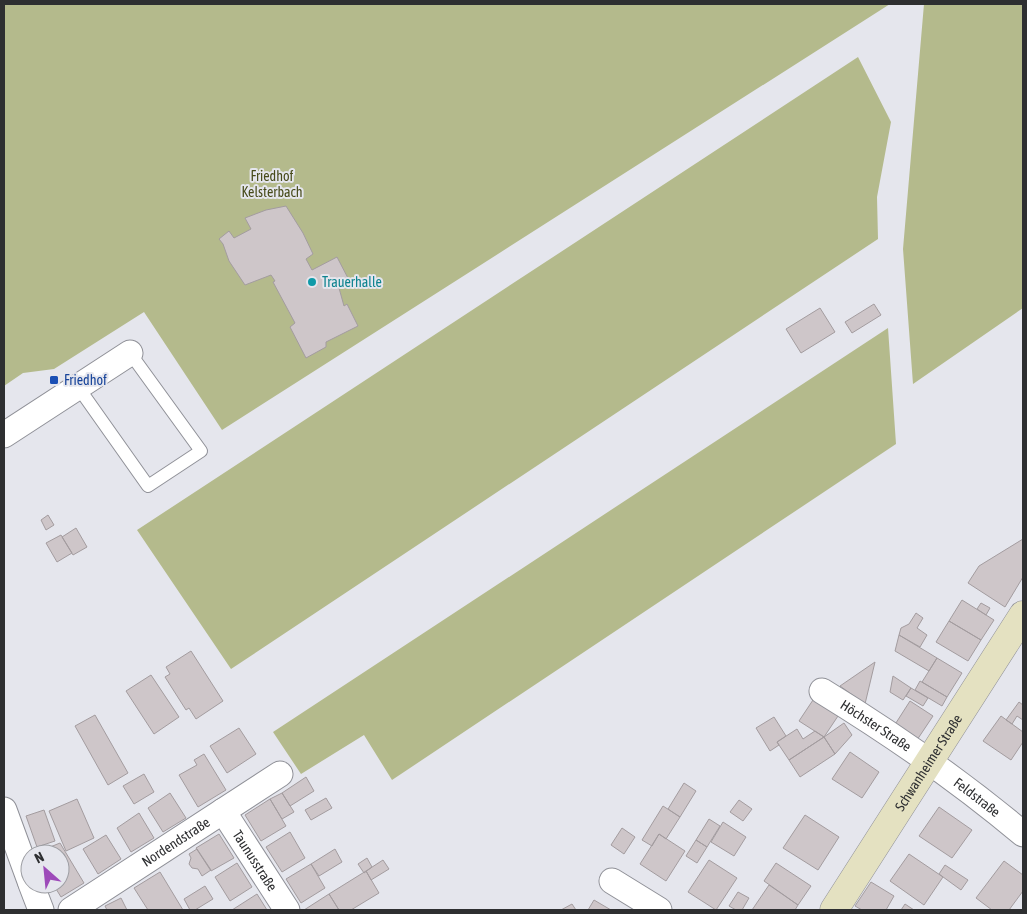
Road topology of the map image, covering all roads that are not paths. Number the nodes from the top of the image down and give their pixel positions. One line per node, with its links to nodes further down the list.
1 (130, 353): 2 (street); 2 (lane)
2 (78, 387): 3 (street)
3 (4, 435)
4 (1023, 615): 6 (street, Schwanheimer Straße)
5 (822, 691): 6 (street, Höchster Straße)
6 (928, 761): 10 (street, Feldstraße); 18 (street, Schwanheimer Straße)
7 (280, 774): 9 (street, Nordendstraße)
8 (4, 810): 11 (street)
9 (224, 811): 15 (street, Nordendstraße); 16 (street, Taunusstraße)
10 (1023, 834)
11 (20, 853)
12 (612, 881): 17 (street)
13 (35, 894): 14 (street)
14 (41, 910)
15 (71, 910)
16 (287, 910)
17 (659, 910)
18 (834, 910)

